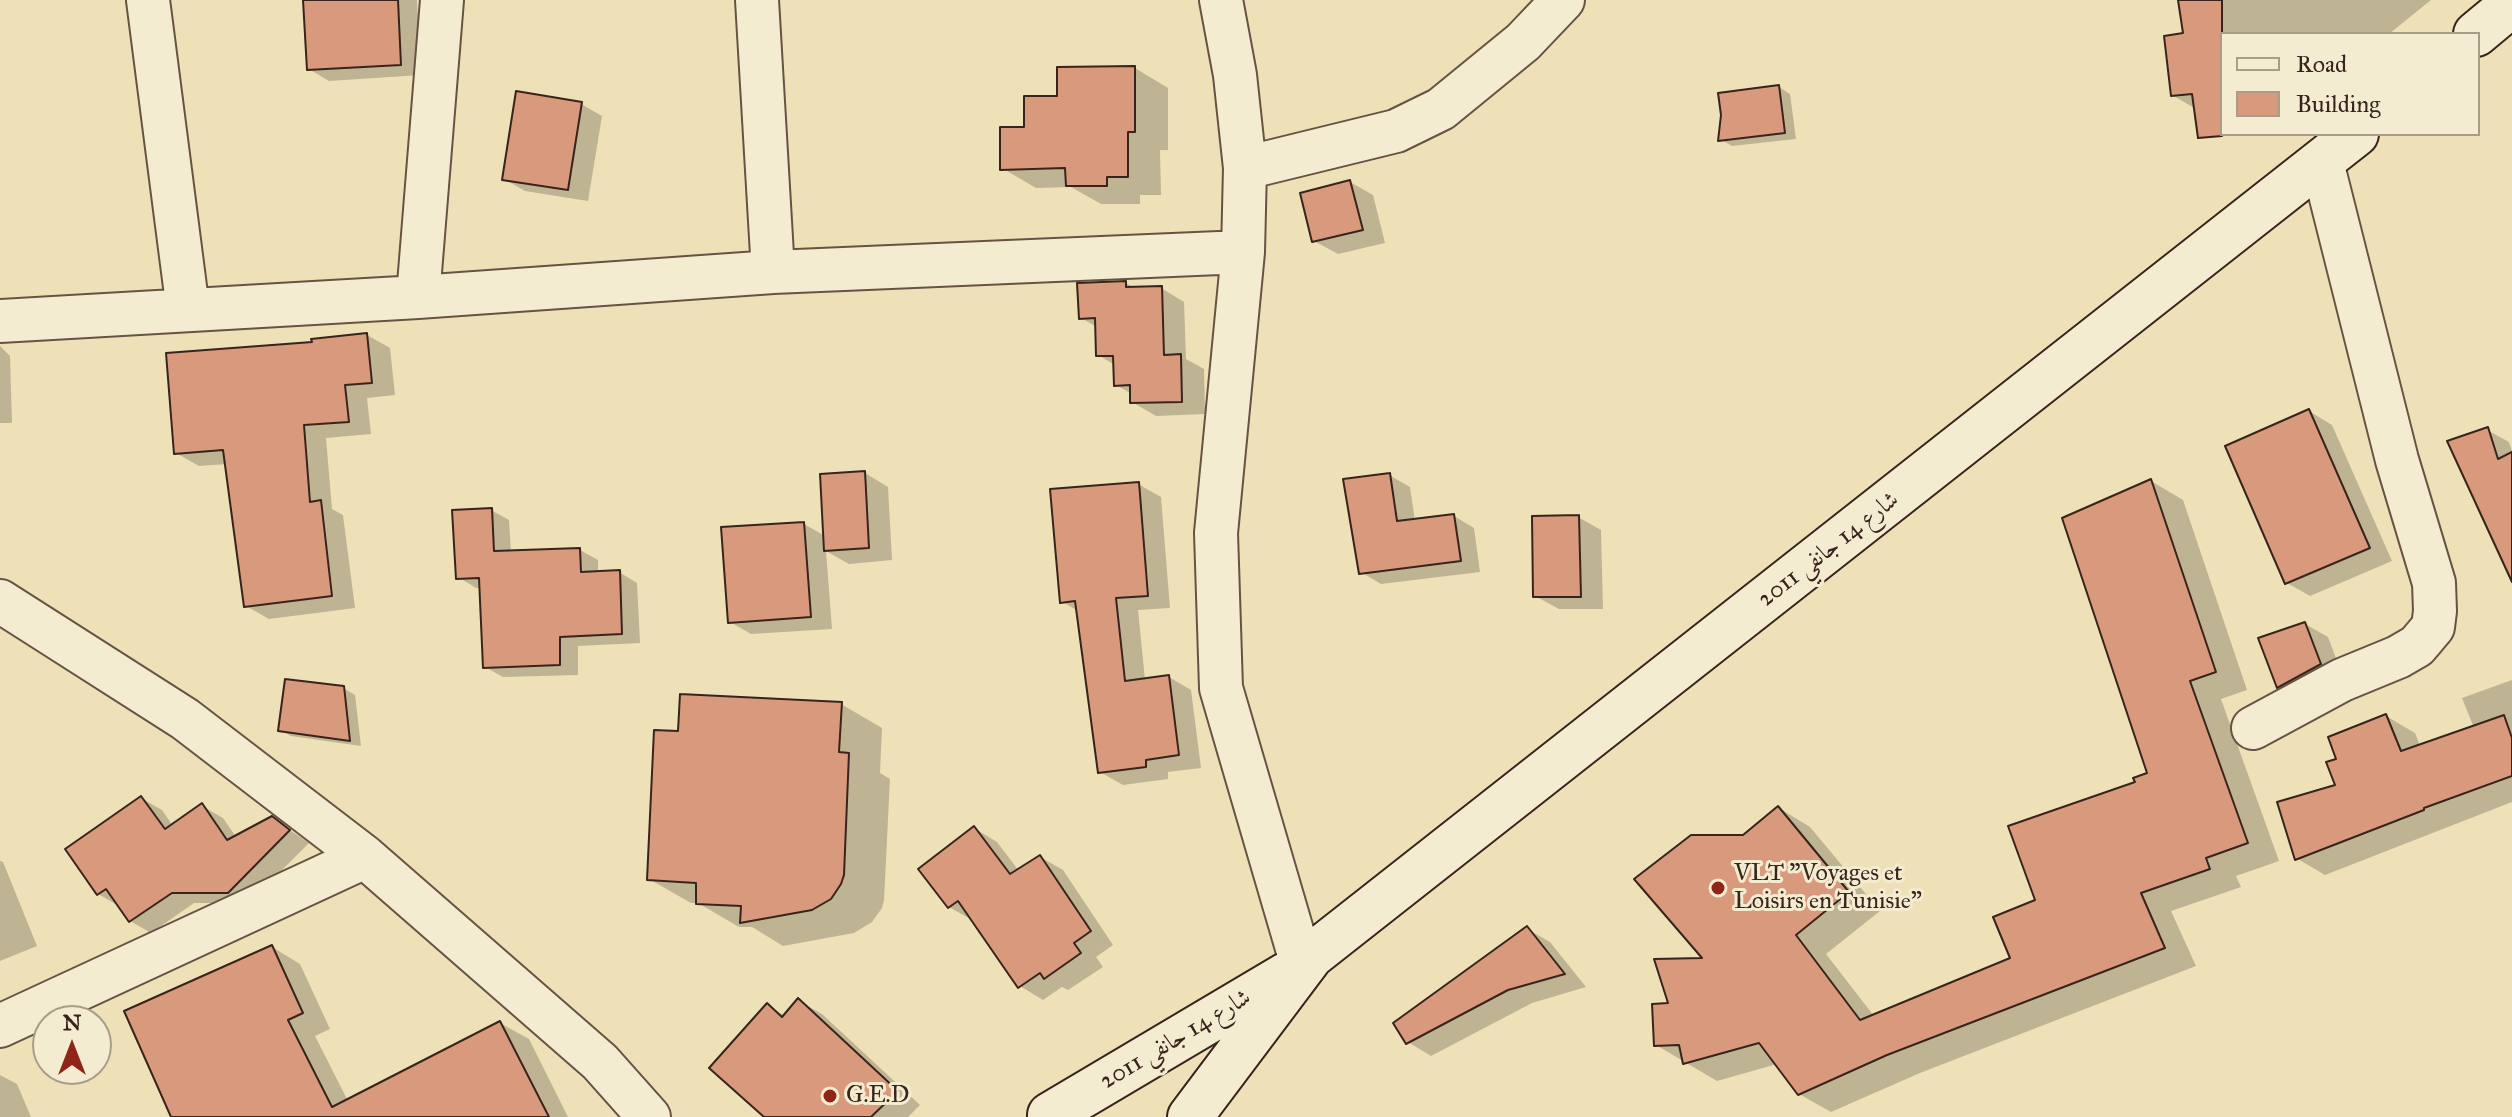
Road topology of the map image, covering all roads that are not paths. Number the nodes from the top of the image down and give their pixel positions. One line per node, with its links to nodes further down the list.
1 (148, 0): 14 (street)
2 (442, 0): 13 (street)
3 (757, 0): 12 (street)
4 (1221, 0): 10 (street)
5 (1563, 0): 10 (street)
6 (2512, 4): 7 (main road)
7 (2478, 32)
8 (2354, 136): 9 (main road, شارع 14 جانفي 2011)
9 (2322, 162): 17 (street); 19 (main road, شارع 14 جانفي 2011)
10 (1245, 168): 11 (street)
11 (1243, 252): 12 (street); 19 (street)
12 (773, 272): 13 (street)
13 (418, 297): 14 (street)
14 (188, 310): 15 (street)
15 (0, 321)
16 (0, 601): 18 (street)
17 (2253, 728)
18 (365, 857): 20 (street); 21 (street)
19 (1302, 965): 22 (main road, شارع 14 جانفي 2011); 25 (main road, شارع 14 جانفي 2011)
20 (0, 1026)
21 (600, 1062): 23 (street); 24 (street)
22 (1058, 1116)
23 (614, 1117)
24 (649, 1117)
25 (1190, 1117)

